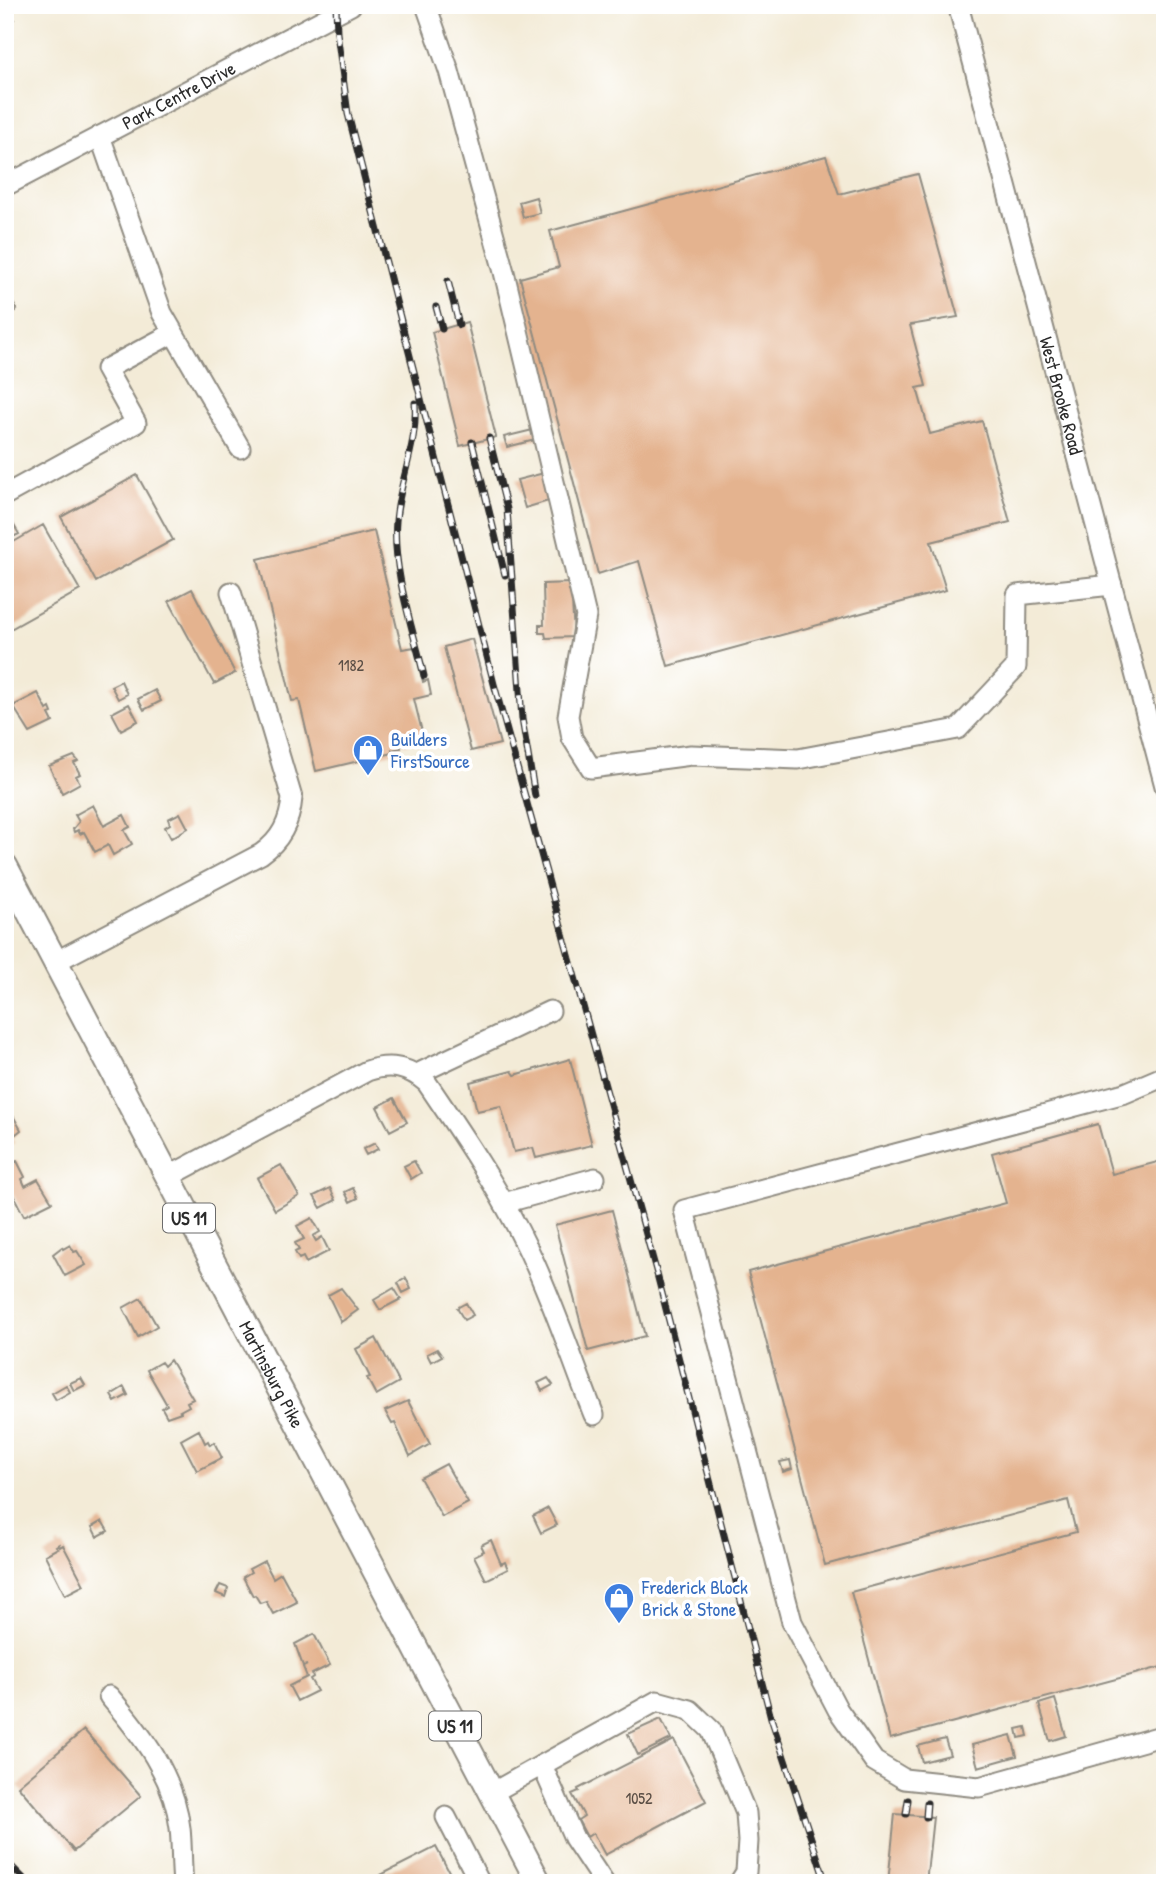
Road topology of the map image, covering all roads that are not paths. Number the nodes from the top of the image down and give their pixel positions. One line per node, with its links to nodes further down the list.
1 (351, 5): 4 (street, Park Centre Drive)
2 (426, 5): 9 (street)
3 (958, 5): 9 (street, West Brooke Road)
4 (100, 136): 5 (street, Park Centre Drive); 6 (street)
5 (5, 186)
6 (173, 333): 7 (street); 8 (street)
7 (240, 448)
8 (5, 495)
9 (1112, 585): 11 (street, West Brooke Road)
10 (231, 592): 13 (street)
11 (1165, 786)
12 (5, 866): 13 (main road, Martinsburg Pike / US 11)
13 (55, 962): 17 (main road, Martinsburg Pike / US 11)
14 (550, 1011): 15 (street)
15 (417, 1074): 17 (street); 19 (street)
16 (1165, 1076): 22 (street)
17 (168, 1177): 24 (main road, Martinsburg Pike / US 11)
18 (595, 1178): 19 (street)
19 (504, 1203): 20 (street)
20 (594, 1415)
21 (109, 1696): 26 (street)
22 (1165, 1735)
23 (542, 1765): 24 (street); 29 (street); 30 (street)
24 (490, 1794): 28 (main road, Martinsburg Pike / US 11)
25 (446, 1817): 27 (street)
26 (183, 1883)
27 (480, 1883)
28 (539, 1883)
29 (604, 1883)
30 (739, 1883)

